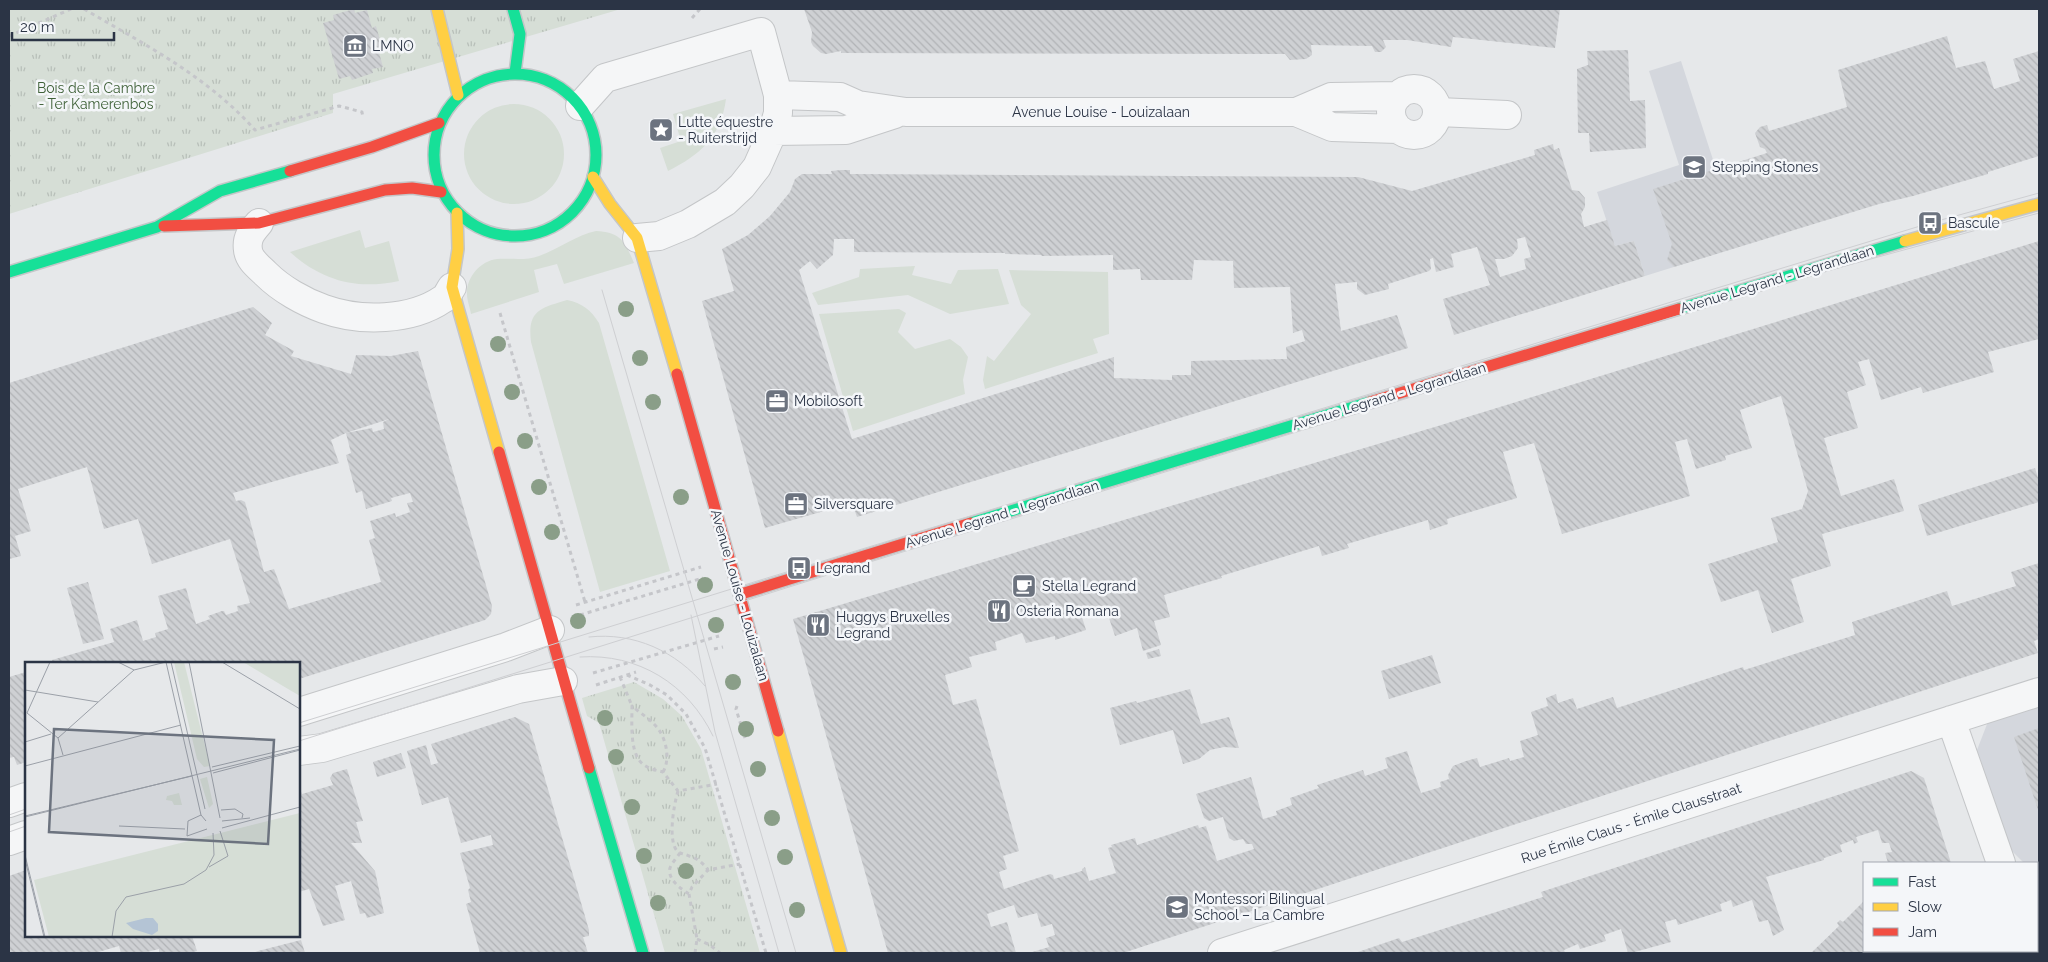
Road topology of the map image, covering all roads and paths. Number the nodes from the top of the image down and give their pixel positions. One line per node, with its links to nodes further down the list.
1 (71, 9): 5 (path)
2 (84, 9): 15 (path)
3 (437, 9): 7 (main road)
4 (513, 9): 6 (main road)
5 (9, 36)
6 (515, 73): 7 (main road); 10 (main road)
7 (458, 95): 16 (main road)
8 (778, 96): 10 (street); 11 (street, Avenue Louise - Louizalaan); 18 (street)
9 (1398, 96): 12 (street, Avenue Louise - Louizalaan); 13 (street, Avenue Louise - Louizalaan); 17 (street)
10 (580, 106): 19 (main road)
11 (906, 112): 12 (street, Avenue Louise - Louizalaan); 18 (street, Avenue Louise - Louizalaan)
12 (1296, 112): 17 (street, Avenue Louise - Louizalaan)
13 (1438, 112): 14 (street); 17 (street, Avenue Louise - Louizalaan)
14 (1507, 115)
15 (364, 121)
16 (439, 123): 20 (main road); 24 (main road)
17 (1398, 129)
18 (773, 131): 25 (street)
19 (594, 177): 22 (main road); 25 (main road, Avenue Louise - Louizalaan)
20 (441, 192): 22 (main road); 23 (main road)
21 (2039, 204): 31 (main road, Avenue Legrand - Legrandlaan)
22 (457, 213): 27 (main road)
23 (259, 223): 24 (main road); 27 (street)
24 (157, 227): 26 (main road)
25 (637, 238): 31 (main road, Avenue Louise - Louizalaan)
26 (9, 272)
27 (452, 287): 34 (main road)
28 (500, 313): 32 (path)
29 (702, 567): 32 (path)
30 (707, 577): 34 (path)
31 (741, 594): 62 (main road, Avenue Louise - Louizalaan)
32 (585, 602): 33 (path)
33 (567, 608)
34 (550, 630): 39 (main road); 42 (street)
35 (721, 635): 39 (path)
36 (636, 672): 37 (path)
37 (627, 675): 38 (path); 46 (path)
38 (620, 677): 39 (path); 41 (path)
39 (576, 684): 44 (street); 58 (main road)
40 (2039, 692): 43 (street, Rue Émile Claus - Émile Clausstraat)
41 (632, 706): 45 (path); 45 (path)
42 (300, 712)
43 (1951, 720): 53 (street); 63 (street, Rue Émile Claus - Émile Clausstraat)
44 (300, 752)
45 (663, 772): 47 (path)
46 (717, 784): 47 (path); 54 (path)
47 (678, 791): 52 (path)
48 (25, 797): 49 (street)
49 (9, 803)
50 (25, 835): 51 (street)
51 (9, 840)
52 (680, 853): 55 (path); 56 (path)
53 (2001, 862)
54 (740, 864): 55 (path); 61 (path)
55 (708, 870): 56 (path)
56 (689, 894): 57 (path)
57 (697, 939): 59 (path); 60 (path)
58 (642, 953)
59 (695, 953)
60 (720, 953)
61 (766, 953)
62 (841, 953)
63 (1222, 953)

